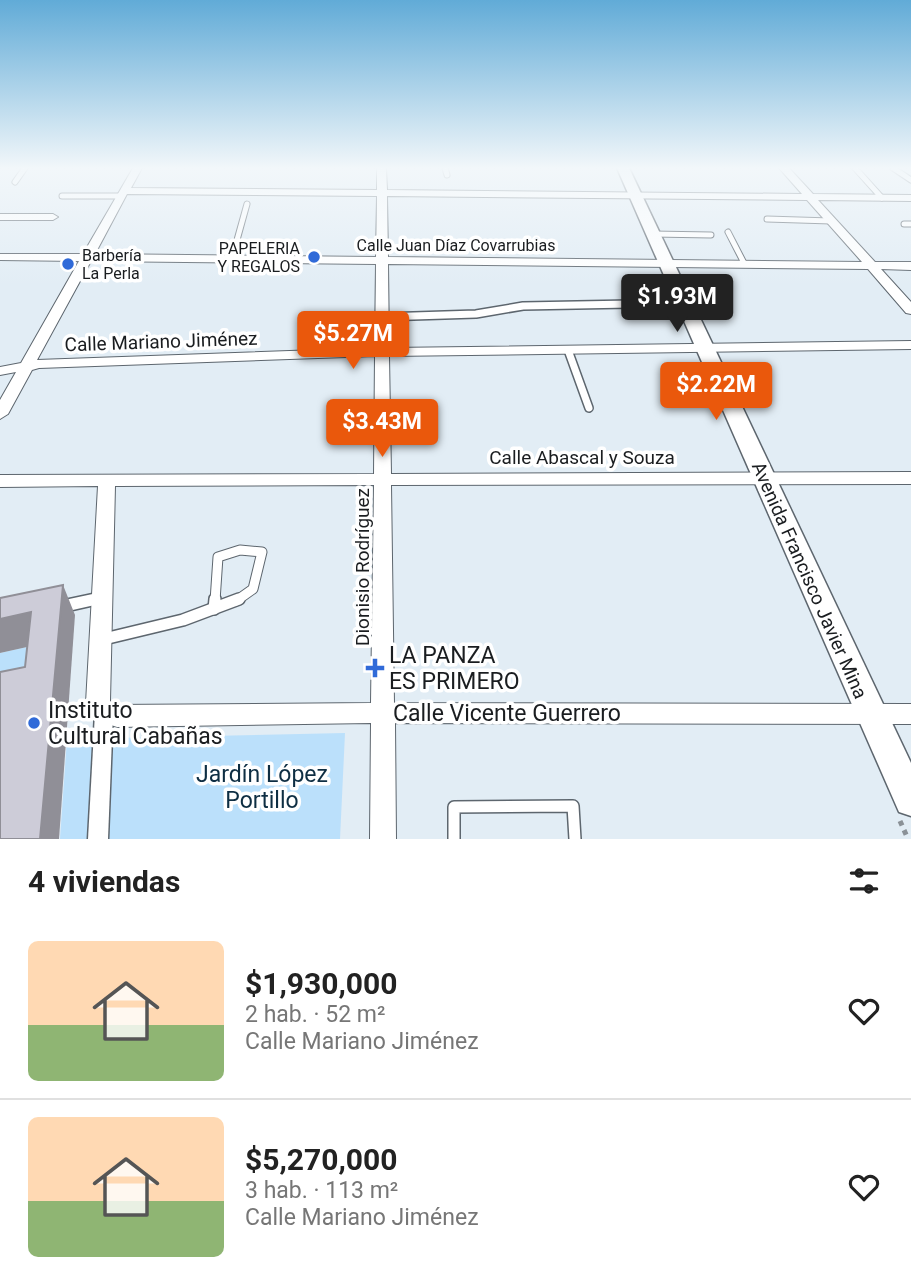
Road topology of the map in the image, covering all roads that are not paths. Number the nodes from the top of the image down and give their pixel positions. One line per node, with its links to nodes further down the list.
1 (116, 207): 14 (street)
2 (246, 207): 15 (lane)
3 (382, 207): 16 (street, Dionisio Rodríguez)
4 (640, 207): 11 (main road, Avenida Francisco Javier Mina)
5 (819, 207): 9 (street)
6 (0, 217): 7 (street)
7 (53, 217)
8 (767, 219): 9 (lane)
9 (831, 221): 19 (street)
10 (728, 232): 18 (lane)
11 (653, 234): 12 (lane); 17 (main road, Avenida Francisco Javier Mina)
12 (711, 235)
13 (0, 257): 14 (street, Calle Juan Díaz Covarrubias)
14 (87, 258): 15 (street, Calle Juan Díaz Covarrubias); 28 (street)
15 (232, 258): 16 (street, Calle Juan Díaz Covarrubias)
16 (382, 260): 17 (street, Calle Juan Díaz Covarrubias); 23 (street, Dionisio Rodríguez)
17 (666, 262): 18 (street, Calle Juan Díaz Covarrubias); 21 (main road, Avenida Francisco Javier Mina)
18 (744, 264): 19 (street, Calle Juan Díaz Covarrubias)
19 (871, 265): 20 (street, Calle Juan Díaz Covarrubias); 22 (street)
20 (911, 266)
21 (684, 303): 23 (lane); 25 (main road, Avenida Francisco Javier Mina)
22 (911, 310)
23 (382, 317): 27 (street, Dionisio Rodríguez)
24 (911, 345): 25 (street, Calle Mariano Jiménez)
25 (705, 348): 26 (street, Calle Mariano Jiménez); 34 (main road, Avenida Francisco Javier Mina)
26 (568, 350): 27 (street, Calle Mariano Jiménez); 30 (lane)
27 (382, 352): 28 (street, Calle Mariano Jiménez); 32 (street, Dionisio Rodríguez)
28 (26, 368): 29 (street, Calle Mariano Jiménez); 31 (street)
29 (0, 371)
30 (589, 408)
31 (0, 414)
32 (383, 478): 34 (street, Calle Abascal y Souza); 35 (street, Calle Abascal y Souza); 42 (street, Dionisio Rodríguez)
33 (911, 478): 34 (street, Calle Abascal y Souza)
34 (764, 479): 43 (main road, Avenida Francisco Javier Mina)
35 (107, 480): 36 (street, Calle Abascal y Souza); 37 (street)
36 (0, 481)
37 (102, 598): 39 (street); 40 (street)
38 (214, 609): 38 (lane); 40 (lane)
39 (38, 611)
40 (101, 639): 41 (street)
41 (104, 713): 42 (street, Calle Vicente Guerrero); 46 (street)
42 (384, 713): 43 (street, Calle Vicente Guerrero); 47 (street, Dionisio Rodríguez)
43 (871, 714): 44 (street, Calle Vicente Guerrero); 45 (main road, Avenida Francisco Javier Mina)
44 (911, 714)
45 (911, 800)
46 (98, 839)
47 (383, 839)
48 (454, 839): 49 (lane)
49 (575, 839)

